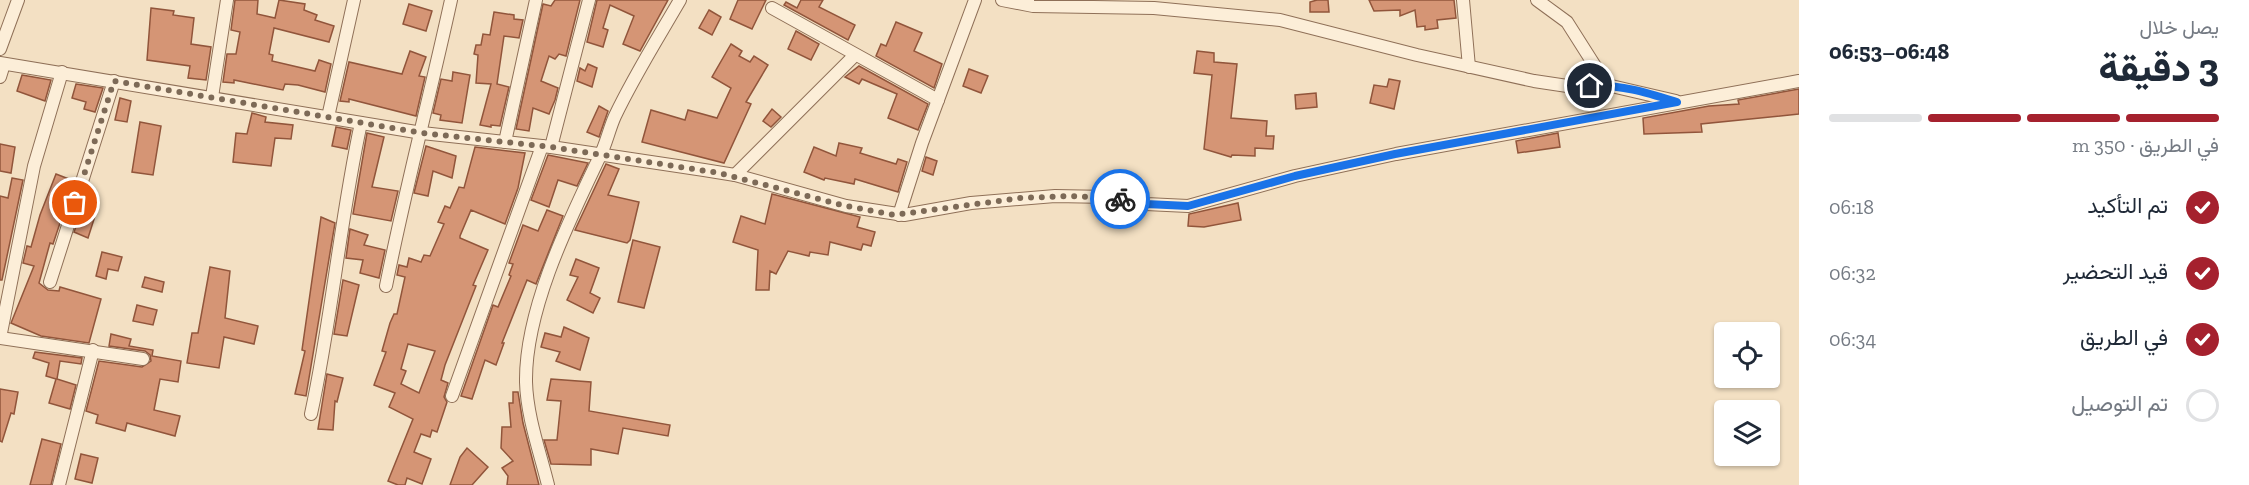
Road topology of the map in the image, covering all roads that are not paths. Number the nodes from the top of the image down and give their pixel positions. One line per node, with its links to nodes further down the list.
1 (18, 0): 13 (street)
2 (227, 0): 22 (street)
3 (354, 0): 25 (street)
4 (451, 0): 27 (street)
5 (536, 0): 28 (street)
6 (589, 0): 29 (street)
7 (680, 0): 30 (street)
8 (975, 0): 23 (street)
9 (1002, 0): 16 (street)
10 (1463, 0): 16 (street)
11 (1537, 0): 21 (street)
12 (772, 8): 14 (street)
13 (0, 49)
14 (854, 56): 23 (street); 31 (street)
15 (2, 64): 17 (street); 18 (street)
16 (1469, 67): 21 (street)
17 (62, 72): 19 (street); 35 (street)
18 (0, 77)
19 (114, 81): 22 (street); 33 (street)
20 (1799, 81): 24 (street)
21 (1607, 85): 24 (street)
22 (212, 97): 25 (street)
23 (938, 100): 32 (street)
24 (1677, 102): 32 (street)
25 (328, 117): 26 (street)
26 (361, 123): 27 (street); 39 (street)
27 (422, 133): 28 (street); 34 (street)
28 (505, 142): 29 (street)
29 (546, 147): 30 (street); 38 (street)
30 (601, 155): 31 (street); 41 (street)
31 (735, 175): 32 (street)
32 (899, 215)
33 (50, 282)
34 (386, 286)
35 (0, 338): 36 (street)
36 (93, 350): 37 (street); 40 (street)
37 (143, 359)
38 (452, 396)
39 (311, 414)
40 (59, 485)
41 (548, 485)

